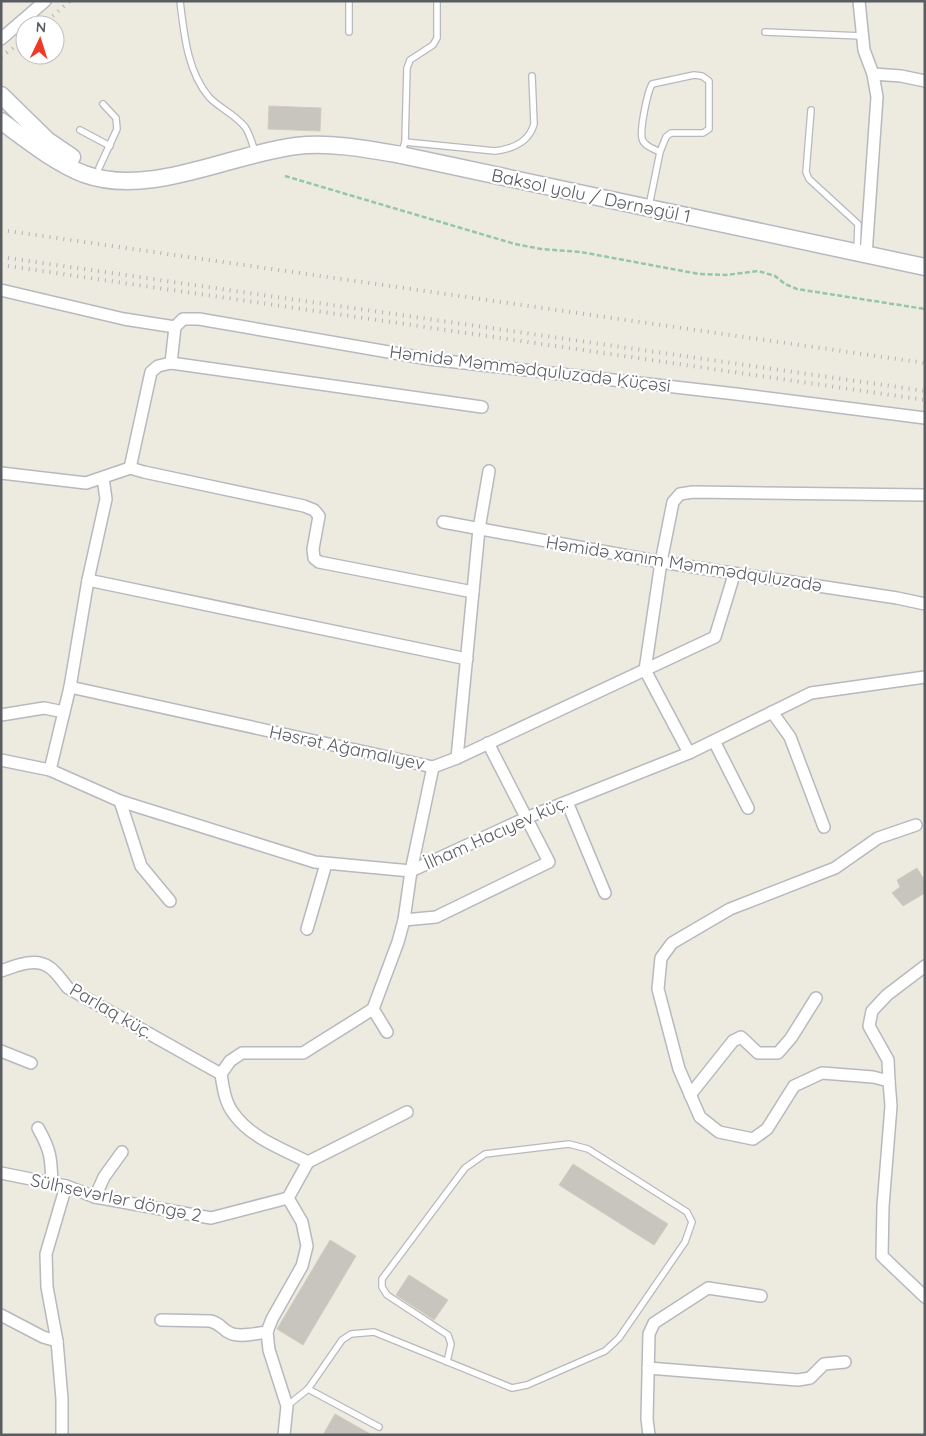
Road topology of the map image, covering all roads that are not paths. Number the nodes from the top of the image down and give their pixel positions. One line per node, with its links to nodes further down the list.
1 (45, 1): 9 (street)
2 (180, 1): 22 (lane)
3 (349, 1): 6 (lane)
4 (437, 1): 20 (lane)
5 (858, 1): 8 (street)
6 (349, 32)
7 (765, 32): 8 (lane)
8 (862, 36): 10 (street)
9 (1, 39)
10 (873, 74): 12 (street); 26 (street)
11 (532, 76): 20 (lane)
12 (925, 81)
13 (1, 97): 15 (main road); 23 (main road)
14 (103, 104): 19 (lane)
15 (1, 108)
16 (811, 110): 26 (lane)
17 (1, 121): 24 (main road)
18 (80, 130): 19 (lane)
19 (110, 146): 23 (lane)
20 (403, 148): 22 (main road, Baksol yolu / Dərnəgül 1); 25 (main road, Baksol yolu / Dərnəgül 1)
21 (660, 152): 21 (lane); 25 (lane)
22 (255, 154): 24 (main road, Baksol yolu / Dərnəgül 1)
23 (99, 168): 24 (main road)
24 (146, 179)
25 (649, 208): 26 (main road, Baksol yolu / Dərnəgül 1)
26 (862, 254): 27 (main road, Baksol yolu / Dərnəgül 1)
27 (925, 267)
28 (1, 290): 29 (street)
29 (175, 327): 30 (street); 32 (street, Həmidə Məmmədquluzadə Küçəsi)
30 (171, 364): 31 (street); 33 (street)
31 (482, 407)
32 (925, 418)
33 (130, 468): 36 (street); 43 (street)
34 (489, 471): 39 (street)
35 (1, 473): 36 (street)
36 (103, 478): 42 (street)
37 (925, 495): 40 (street)
38 (443, 522): 39 (street, Həmidə xanım Məmmədquluzadə)
39 (479, 530): 40 (street, Həmidə xanım Məmmədquluzadə); 43 (street)
40 (660, 562): 41 (street, Həmidə xanım Məmmədquluzadə); 46 (street)
41 (734, 574): 44 (street, Həmidə xanım Məmmədquluzadə); 46 (street, Həsrət Ağamalıyev)
42 (88, 580): 45 (street); 48 (street)
43 (473, 592): 45 (street)
44 (925, 604)
45 (467, 659): 55 (street)
46 (645, 670): 53 (street, Həsrət Ağamalıyev); 54 (street)
47 (925, 677): 50 (street, İlham Hacıyev küç.)
48 (70, 687): 49 (street); 57 (street, Həsrət Ağamalıyev)
49 (64, 712): 51 (street); 58 (street)
50 (772, 712): 52 (street, İlham Hacıyev küç.); 64 (street)
51 (1, 714)
52 (714, 741): 54 (street, İlham Hacıyev küç.); 61 (street)
53 (488, 743): 55 (street, Həsrət Ağamalıyev); 62 (street)
54 (690, 753): 60 (street, İlham Hacıyev küç.)
55 (457, 758): 57 (street, Həsrət Ağamalıyev)
56 (1, 760): 58 (street, İlham Hacıyev küç.)
57 (433, 767): 66 (street)
58 (50, 770): 59 (street, İlham Hacıyev küç.)
59 (120, 801): 65 (street, İlham Hacıyev küç.); 68 (street)
60 (567, 802): 62 (street, İlham Hacıyev küç.); 67 (street)
61 (748, 808)
62 (526, 818): 66 (street, İlham Hacıyev küç.); 69 (street)
63 (916, 825): 80 (street)
64 (824, 827)
65 (326, 864): 66 (street, İlham Hacıyev küç.); 70 (street)
66 (411, 871): 69 (street)
67 (606, 893)
68 (170, 901)
69 (404, 920): 74 (street)
70 (308, 928)
71 (925, 966): 79 (street)
72 (1, 971): 78 (street, Parlaq küç.)
73 (816, 998): 80 (street)
74 (373, 1009): 75 (street); 78 (street)
75 (387, 1032)
76 (1, 1051): 77 (street)
77 (31, 1063)
78 (221, 1074): 84 (street)
79 (889, 1081): 80 (street); 91 (street)
80 (690, 1095)
81 (407, 1112): 84 (street)
82 (38, 1128): 86 (street)
83 (122, 1152): 88 (street)
84 (308, 1162): 89 (street)
85 (1, 1173): 86 (street, Sülhsevərlər döngə 2)
86 (52, 1184): 87 (street, Sülhsevərlər döngə 2)
87 (66, 1186): 88 (street, Sülhsevərlər döngə 2); 95 (street)
88 (96, 1197): 89 (street, Sülhsevərlər döngə 2)
89 (288, 1198): 94 (street)
90 (761, 1296): 98 (street)
91 (925, 1297)
92 (1, 1315): 95 (street)
93 (160, 1320): 94 (street)
94 (267, 1332): 100 (street)
95 (57, 1342): 102 (street)
96 (447, 1362): 96 (lane); 99 (lane)
97 (845, 1362): 98 (street)
98 (648, 1368): 104 (street)
99 (308, 1389): 100 (lane); 101 (lane)
100 (287, 1406): 103 (street)
101 (380, 1427)
102 (62, 1435)
103 (284, 1435)
104 (649, 1435)

